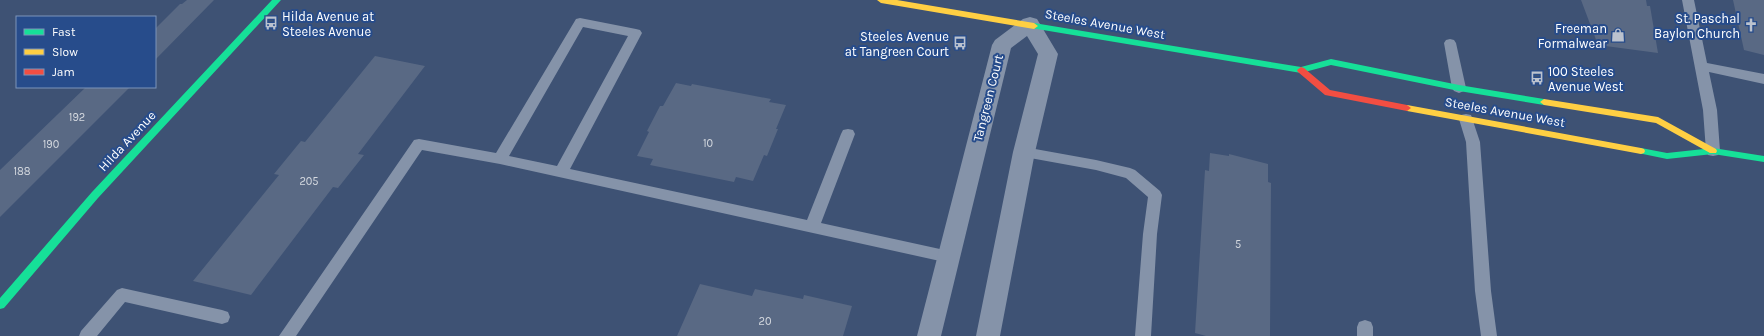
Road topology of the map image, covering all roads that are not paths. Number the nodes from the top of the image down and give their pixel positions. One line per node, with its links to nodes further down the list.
1 (277, 0): 19 (main road, Hilda Avenue)
2 (881, 0): 4 (main road, Steeles Avenue West)
3 (1688, 0): 6 (lane)
4 (1030, 24): 7 (main road, Steeles Avenue West); 13 (street); 18 (street, Tangreen Court)
5 (1450, 43): 9 (lane)
6 (1701, 66): 8 (lane); 12 (lane)
7 (1301, 70): 9 (main road, Steeles Avenue West); 10 (main road, Steeles Avenue West)
8 (1764, 79)
9 (1460, 92): 12 (main road, Steeles Avenue West)
10 (1465, 115): 12 (main road, Steeles Avenue West); 26 (lane)
11 (848, 134): 17 (lane)
12 (1713, 151): 15 (main road, Steeles Avenue West)
13 (1024, 152): 24 (street); 25 (lane)
14 (500, 159): 16 (lane); 16 (lane); 22 (lane)
15 (1764, 159)
16 (561, 172): 17 (lane)
17 (812, 227): 18 (lane)
18 (949, 256): 23 (street, Tangreen Court)
19 (0, 305)
20 (222, 317): 21 (lane)
21 (87, 336)
22 (287, 336)
23 (929, 336)
24 (988, 336)
25 (1143, 336)
26 (1489, 336)

